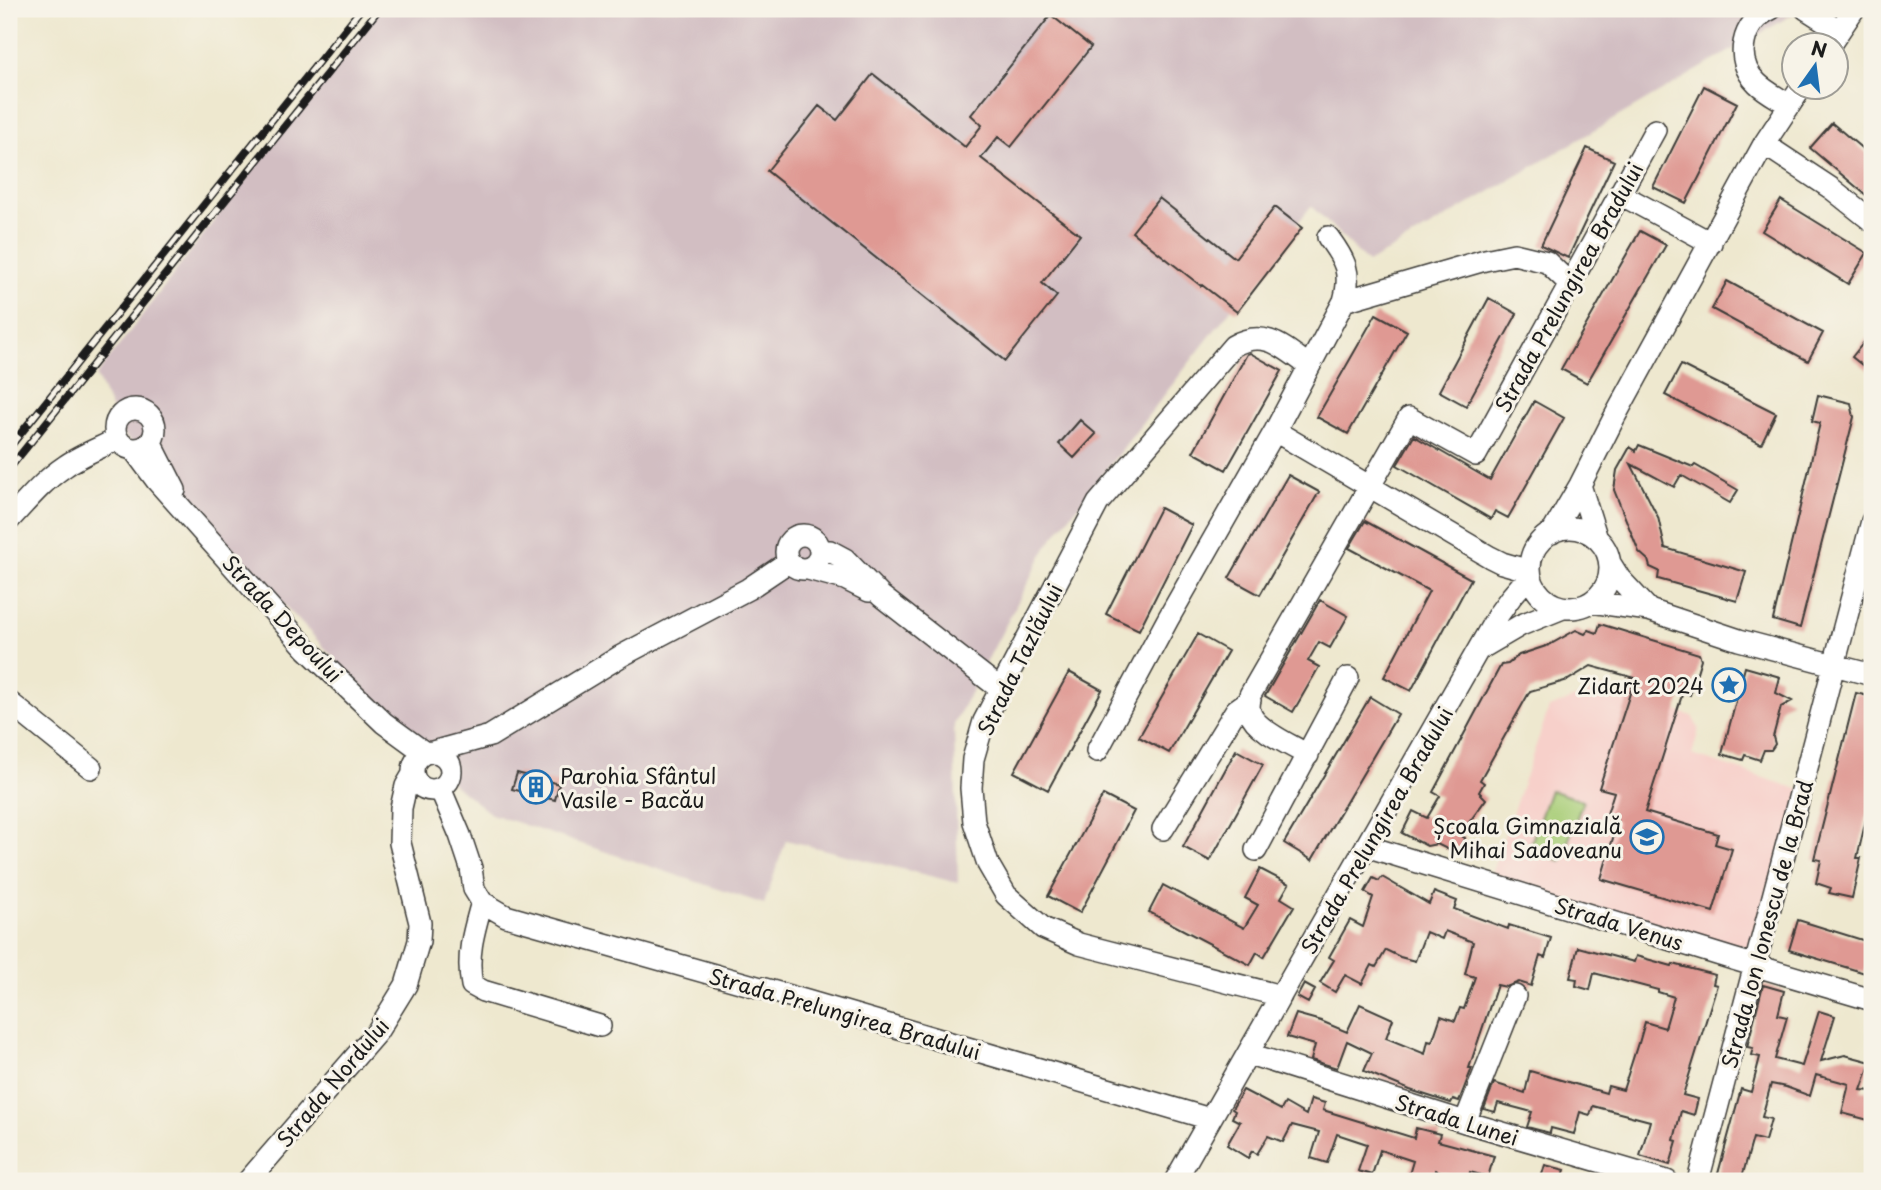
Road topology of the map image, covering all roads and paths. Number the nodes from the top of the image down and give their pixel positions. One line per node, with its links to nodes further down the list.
1 (1771, 9): 4 (street)
2 (1854, 9): 6 (street)
3 (1811, 10): 5 (street)
4 (1751, 15): 8 (street)
5 (1829, 32)
6 (1838, 32)
7 (1792, 102): 8 (street)
8 (1789, 106): 10 (street)
9 (1655, 130): 11 (street, Strada Prelungirea Bradului)
10 (1764, 144): 12 (street); 14 (street)
11 (1620, 194): 14 (street); 15 (street, Strada Prelungirea Bradului)
12 (1872, 221)
13 (1328, 237): 16 (street)
14 (1711, 243): 19 (street)
15 (1569, 283): 16 (street); 20 (street, Strada Prelungirea Bradului)
16 (1346, 294): 17 (street)
17 (1309, 366): 18 (street); 38 (street, Strada Tazlăului)
18 (1275, 431): 20 (street); 41 (street)
19 (1580, 485): 23 (street); 24 (street)
20 (1368, 487): 25 (street); 39 (street, Strada Prelungirea Bradului)
21 (9, 520): 44 (street, Strada Depoului)
22 (1872, 521): 35 (street, Strada Ion Ionescu de la Brad)
23 (1545, 537): 24 (street); 25 (street); 29 (street)
24 (1597, 539): 27 (street)
25 (1478, 549): 29 (street)
26 (820, 551): 28 (street); 28 (street); 30 (street)
27 (1610, 562): 31 (street); 33 (street)
28 (798, 566): 30 (street); 44 (street)
29 (1530, 573): 32 (street); 34 (street, Strada Prelungirea Bradului)
30 (881, 596): 38 (street)
31 (1591, 602): 32 (street); 33 (street)
32 (1563, 608): 34 (street)
33 (1649, 610): 35 (street)
34 (1478, 650): 46 (street, Strada Prelungirea Bradului)
35 (1833, 666): 36 (street); 49 (street, Strada Ion Ionescu de la Brad)
36 (1872, 676)
37 (1348, 678): 42 (street)
38 (999, 688): 50 (street, Strada Tazlăului)
39 (1250, 700): 42 (street); 45 (street, Strada Prelungirea Bradului)
40 (9, 702): 43 (street)
41 (1097, 751)
42 (1308, 755): 47 (street)
43 (91, 768)
44 (428, 771): 48 (street); 57 (street, Strada Nordului)
45 (1163, 829)
46 (1366, 846): 49 (street, Strada Venus); 50 (street, Strada Prelungirea Bradului)
47 (1256, 850)
48 (482, 902): 53 (street); 55 (street, Strada Prelungirea Bradului)
49 (1755, 965): 52 (street, Strada Venus); 60 (street, Strada Ion Ionescu de la Brad)
50 (1281, 996): 54 (street, Strada Prelungirea Bradului)
51 (1515, 996): 56 (street)
52 (1872, 999)
53 (600, 1027)
54 (1249, 1054): 55 (street, Strada Prelungirea Bradului); 56 (street, Strada Lunei)
55 (1210, 1119): 58 (street, Strada Prelungirea Bradului)
56 (1465, 1122): 59 (street, Strada Lunei)
57 (248, 1181)
58 (1175, 1181)
59 (1667, 1181)
60 (1698, 1181)

